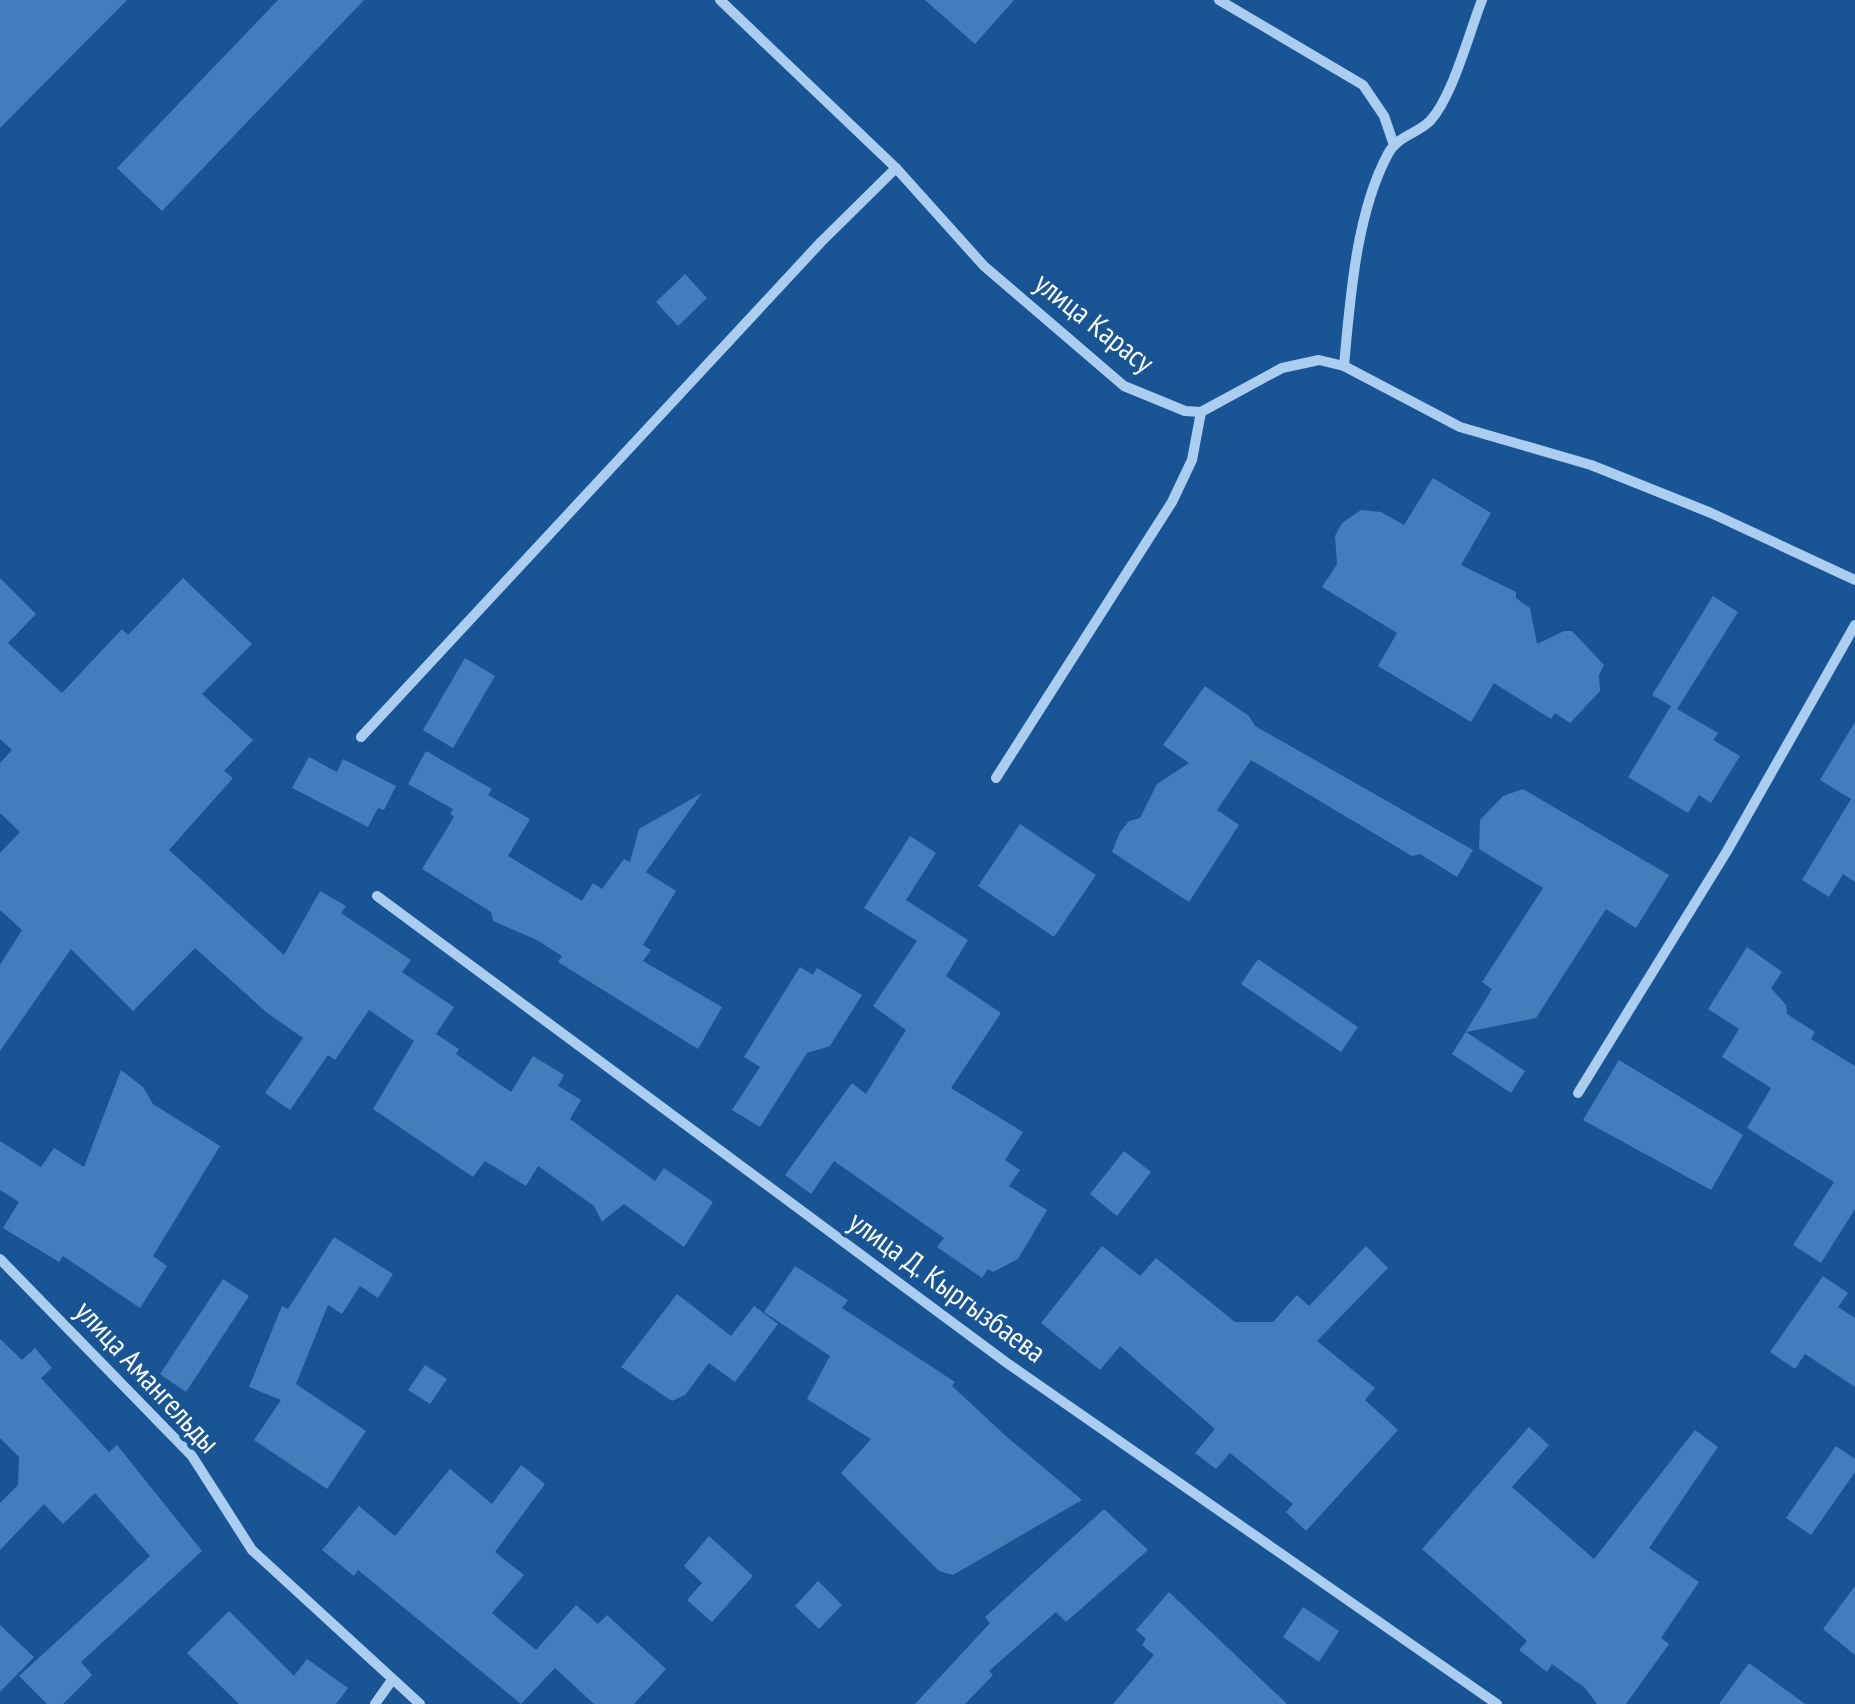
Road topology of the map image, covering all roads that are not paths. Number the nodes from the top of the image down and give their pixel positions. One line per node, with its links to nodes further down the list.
1 (720, 0): 5 (street, улица Карасу)
2 (1219, 0): 4 (street)
3 (1482, 0): 4 (street)
4 (1394, 146): 6 (street)
5 (896, 168): 7 (street, улица Карасу); 10 (street)
6 (1344, 366): 7 (street); 8 (street)
7 (1201, 412): 11 (street)
8 (1855, 580)
9 (1855, 625): 13 (street)
10 (361, 736)
11 (996, 778)
12 (378, 896): 18 (street, улица Д. Кыргызбаева)
13 (1578, 1093)
14 (0, 1259): 15 (street, улица Амангельды)
15 (392, 1680): 16 (street); 17 (street, улица Амангельды)
16 (375, 1704)
17 (420, 1704)
18 (1498, 1704)

